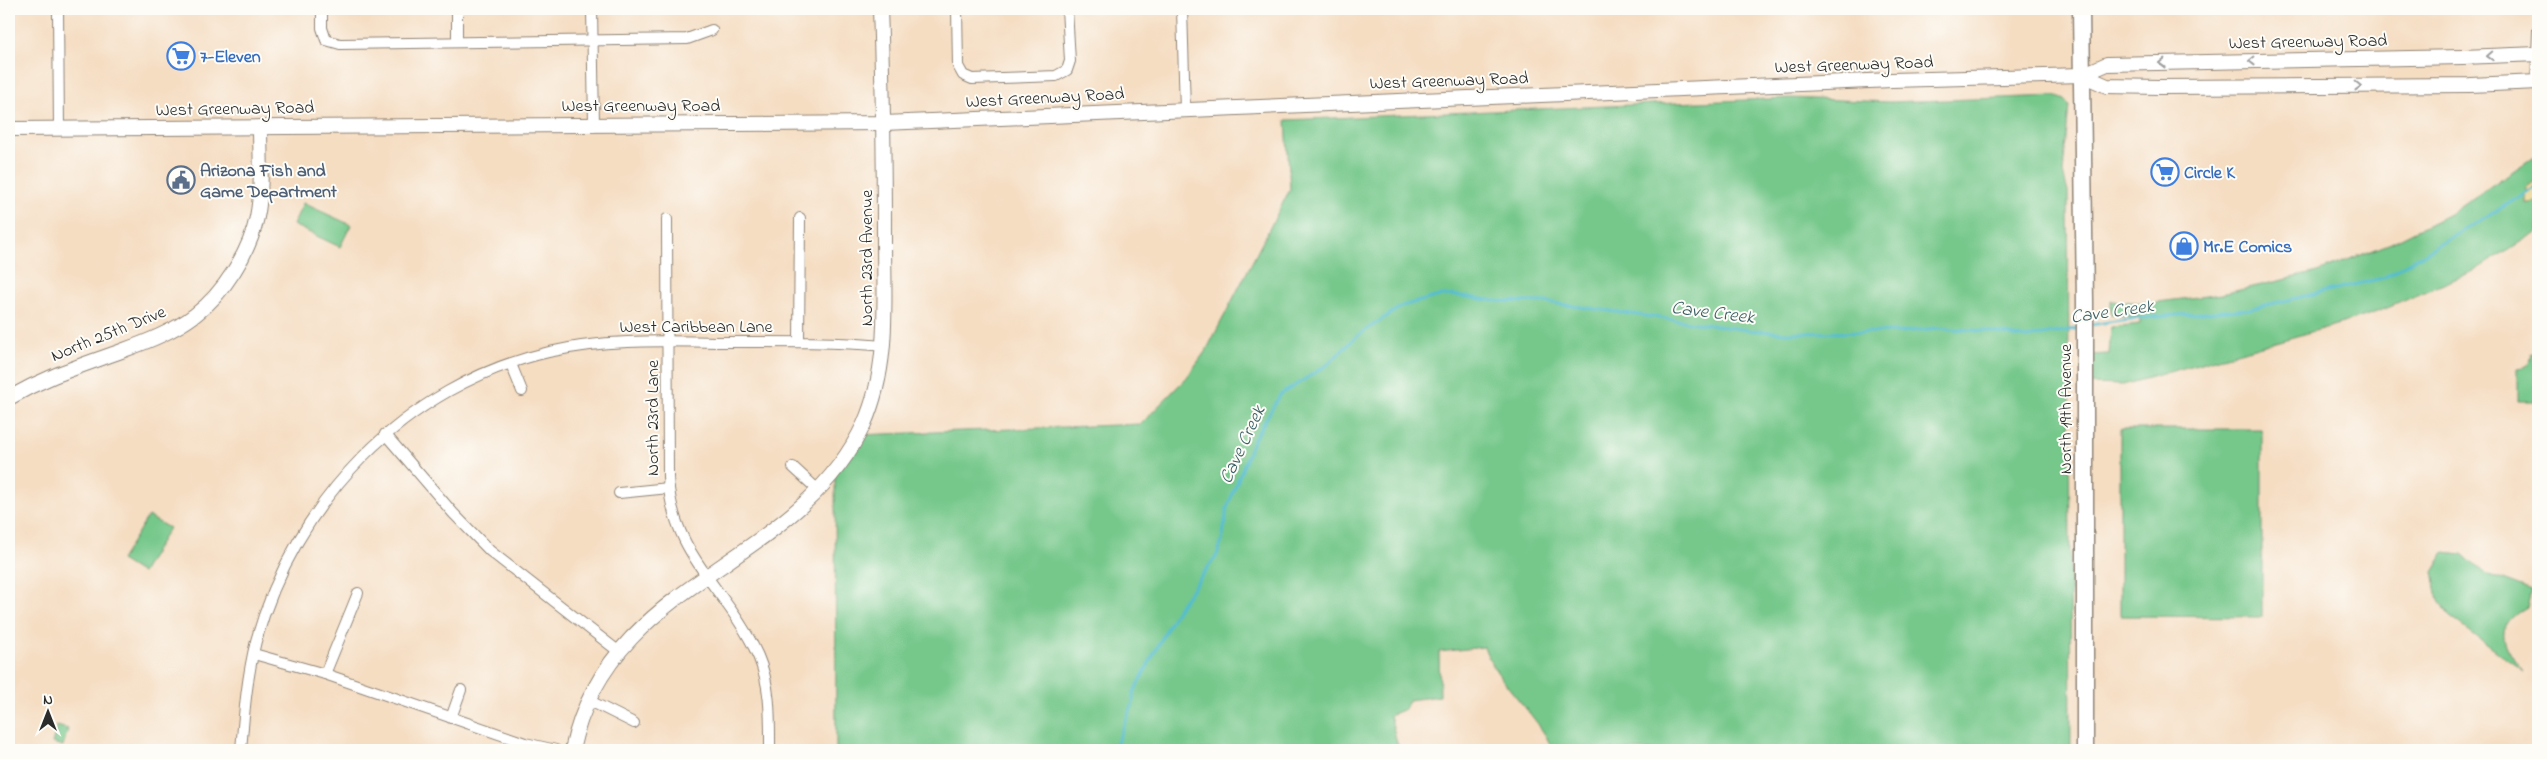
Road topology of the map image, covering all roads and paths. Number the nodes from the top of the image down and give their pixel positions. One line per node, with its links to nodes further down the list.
1 (58, 9): 22 (street)
2 (322, 9): 12 (street)
3 (457, 9): 12 (street)
4 (592, 9): 13 (street)
5 (880, 9): 18 (main road, North 23rd Avenue)
6 (957, 9): 7 (street)
7 (1067, 9)
8 (1182, 9): 17 (street)
9 (2081, 9): 15 (main road, North 19th Avenue)
10 (712, 30): 13 (street)
11 (2538, 30): 14 (street)
12 (457, 41): 13 (street)
13 (592, 41): 19 (street)
14 (2538, 54): 15 (main road, West Greenway Road, one-way to 15); 16 (street)
15 (2082, 75): 16 (main road, West Greenway Road, one-way to 16); 17 (main road, West Greenway Road); 49 (main road, North 19th Avenue)
16 (2537, 82)
17 (1185, 110): 18 (main road, West Greenway Road)
18 (884, 123): 19 (main road, West Greenway Road); 27 (main road, North 23rd Avenue)
19 (594, 124): 20 (main road, West Greenway Road)
20 (260, 126): 22 (main road, West Greenway Road); 30 (main road, North 25th Drive)
21 (9, 130): 22 (main road, West Greenway Road)
22 (59, 130)
23 (800, 218): 26 (street)
24 (668, 219): 25 (street, North 23rd Lane)
25 (668, 342): 26 (street, West Caribbean Lane); 28 (street, West Caribbean Lane); 33 (street, North 23rd Lane)
26 (800, 342): 27 (street, West Caribbean Lane)
27 (884, 346): 34 (main road, North 23rd Avenue)
28 (511, 364): 29 (street); 31 (street, West Caribbean Lane)
29 (522, 391)
30 (9, 398)
31 (386, 434): 38 (street); 39 (street, West Caribbean Lane)
32 (794, 467): 34 (street)
33 (669, 488): 35 (street); 36 (street, North 23rd Lane)
34 (818, 490): 36 (main road, North 23rd Avenue)
35 (619, 493)
36 (706, 577): 38 (main road, North 23rd Avenue); 48 (street, North 23rd Lane)
37 (358, 593): 40 (street)
38 (618, 651): 42 (main road, North 23rd Avenue)
39 (254, 654): 40 (street); 45 (street, West Caribbean Lane)
40 (325, 674): 43 (street)
41 (461, 690): 43 (street)
42 (588, 700): 44 (street); 47 (main road, North 23rd Avenue)
43 (451, 718): 46 (street)
44 (634, 723)
45 (241, 750)
46 (556, 750)
47 (572, 750)
48 (770, 750)
49 (2085, 750)

